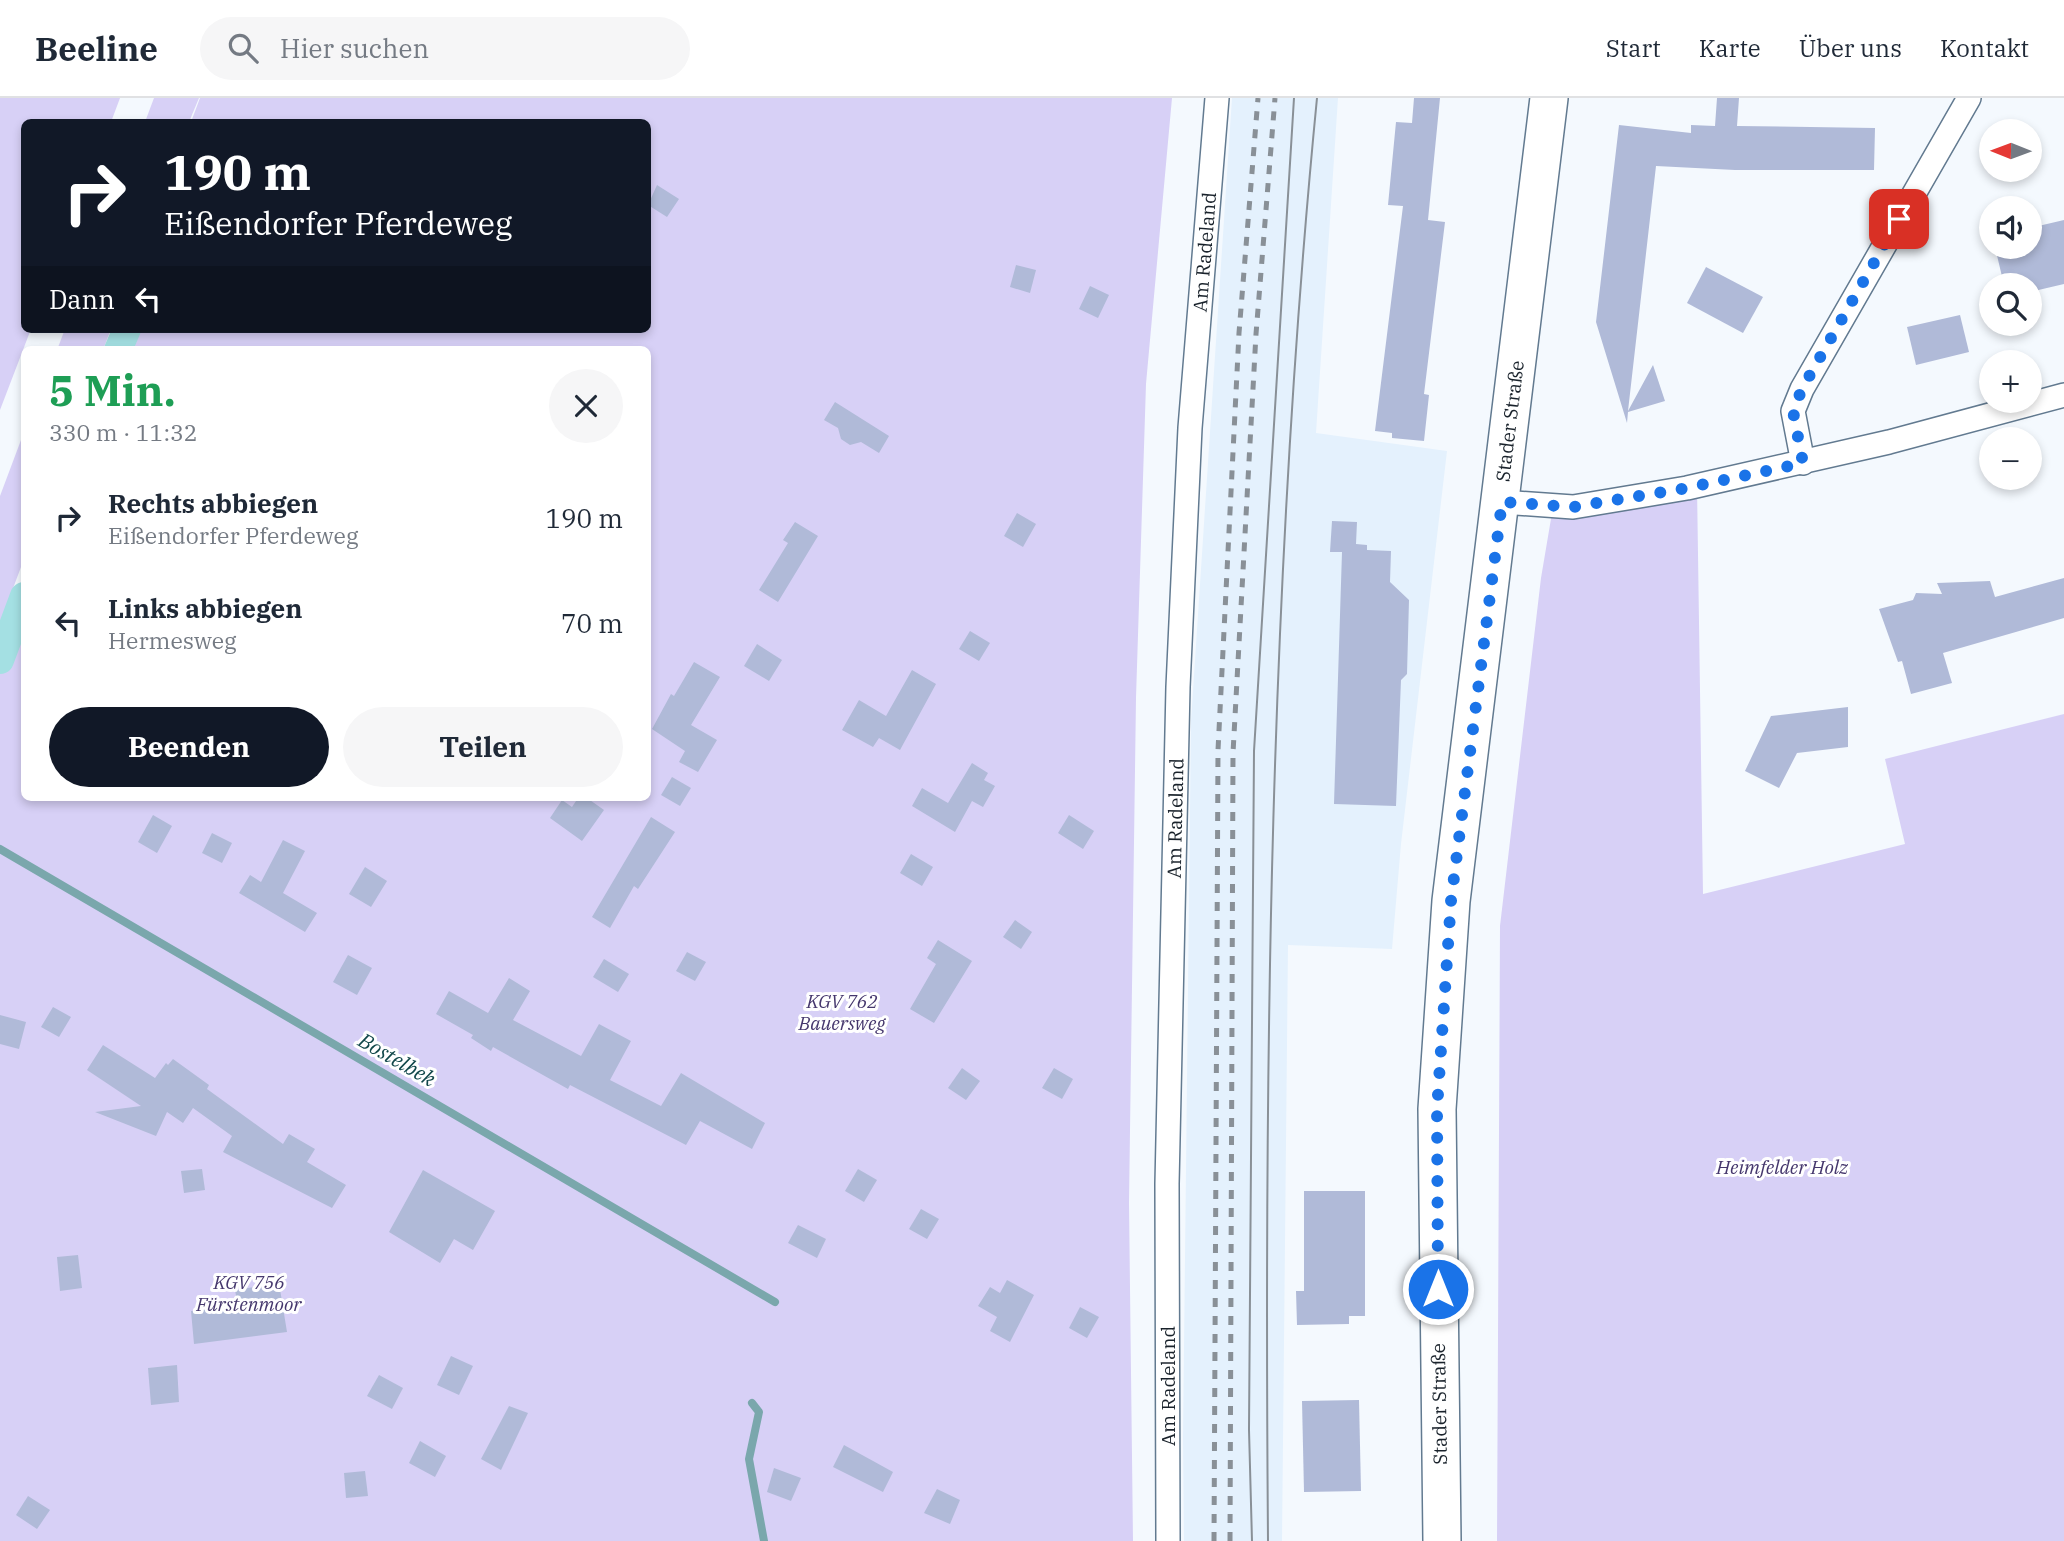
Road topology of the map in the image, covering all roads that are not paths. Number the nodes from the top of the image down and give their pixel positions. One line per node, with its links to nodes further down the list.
1 (1217, 98): 7 (street, Am Radeland)
2 (1549, 98): 6 (main road, Stader Straße)
3 (1969, 98): 5 (street)
4 (2064, 395): 5 (street)
5 (1803, 463): 6 (street)
6 (1502, 502): 8 (main road, Stader Straße)
7 (1168, 1541)
8 (1442, 1541)

